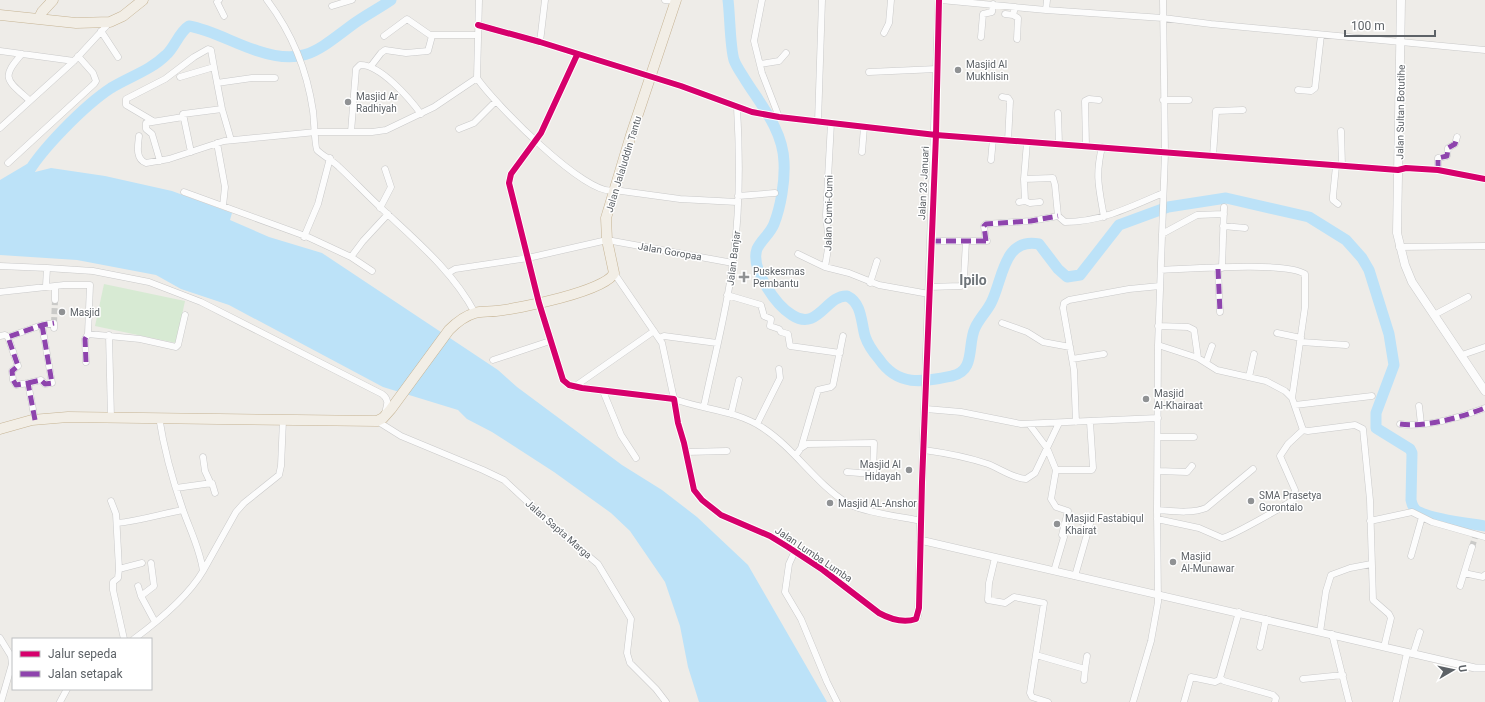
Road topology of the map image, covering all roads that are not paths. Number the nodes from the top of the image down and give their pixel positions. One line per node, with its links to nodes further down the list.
1 (53, 0): 26 (highway)
2 (219, 0): 25 (street)
3 (267, 0): 78 (street)
4 (479, 0): 29 (street)
5 (545, 0): 38 (street)
6 (665, 0): 15 (street)
7 (762, 0): 47 (street)
8 (822, 0): 72 (street)
9 (891, 0): 31 (street)
10 (940, 0): 17 (street); 50 (street, Jalan 23 Januari)
11 (1047, 0): 21 (street)
12 (1163, 0): 27 (street)
13 (1402, 0): 39 (main road, Jalan Sultan Botutihe)
14 (140, 1): 28 (highway)
15 (676, 1): 53 (highway, Jalan Jalaluddin Tantu)
16 (350, 2): 19 (street)
17 (982, 2): 18 (street)
18 (993, 4): 20 (street); 36 (street)
19 (332, 6)
20 (1015, 7): 21 (street); 24 (street)
21 (1046, 10): 27 (street)
22 (0, 14): 26 (highway)
23 (1005, 14): 24 (street)
24 (1014, 15): 37 (street)
25 (224, 16)
26 (40, 18): 28 (highway)
27 (1163, 18): 33 (street); 61 (street)
28 (110, 22): 30 (street)
29 (478, 25): 32 (street); 38 (street)
30 (101, 31): 45 (street); 46 (street)
31 (884, 33)
32 (478, 35): 35 (street); 55 (street)
33 (1321, 35): 39 (street); 57 (street)
34 (384, 36): 35 (street)
35 (432, 36): 48 (street)
36 (982, 37)
37 (1017, 40)
38 (540, 42): 44 (street)
39 (1401, 42): 40 (street); 102 (main road, Jalan Sultan Botutihe)
40 (1485, 50)
41 (0, 52): 43 (street)
42 (786, 53): 47 (street)
43 (22, 54): 46 (street); 59 (street)
44 (577, 55): 53 (street); 85 (street)
45 (118, 56)
46 (76, 58): 59 (street); 99 (street)
47 (760, 64): 69 (street)
48 (371, 66): 68 (street); 79 (street)
49 (214, 67): 52 (street); 56 (street); 71 (street)
50 (937, 68): 51 (street); 80 (street, Jalan 23 Januari)
51 (869, 72)
52 (180, 77)
53 (651, 77): 64 (street); 106 (highway, Jalan Jalaluddin Tantu)
54 (275, 78): 56 (street)
55 (476, 78): 63 (street); 68 (street)
56 (217, 83): 65 (street)
57 (1298, 90)
58 (1002, 97): 86 (street)
59 (29, 100): 75 (street)
60 (1098, 100): 90 (street)
61 (1163, 100): 62 (street); 94 (street)
62 (1189, 100)
63 (496, 101): 76 (street); 85 (street)
64 (737, 107): 69 (street); 110 (street, Jalan Banjar)
65 (222, 109): 70 (street); 84 (street)
66 (1243, 110): 95 (street)
67 (1058, 113): 89 (street)
68 (421, 114): 79 (street)
69 (778, 116): 72 (street)
70 (183, 117): 71 (street); 92 (street)
71 (153, 122): 98 (street)
72 (818, 122): 73 (street)
73 (831, 123): 74 (street); 133 (street, Jalan Cumi-Cumi)
74 (864, 127): 80 (street); 93 (street)
75 (0, 128)
76 (459, 128)
77 (1341, 131): 100 (street)
78 (316, 132): 79 (street); 84 (street); 96 (street)
79 (351, 132)
80 (936, 135): 83 (street); 123 (street, Jalan 23 Januari)
81 (139, 136): 98 (street)
82 (1457, 137): 103 (street)
83 (993, 139): 86 (street); 97 (street)
84 (230, 140): 88 (street)
85 (536, 141): 106 (street); 129 (street)
86 (1008, 141): 87 (street)
87 (1028, 142): 89 (street); 104 (street)
88 (217, 143): 92 (street); 113 (street)
89 (1059, 144): 90 (street)
90 (1086, 146): 91 (street)
91 (1102, 147): 94 (street); 117 (street)
92 (191, 152): 98 (street)
93 (862, 152)
94 (1165, 153): 95 (street); 109 (street)
95 (1213, 156): 100 (street)
96 (330, 158): 114 (street); 121 (street)
97 (991, 160)
98 (160, 161)
99 (8, 163)
100 (1339, 166): 102 (street); 112 (street)
101 (385, 169): 114 (street)
102 (1398, 170): 103 (street); 125 (main road, Jalan Sultan Botutihe)
103 (1438, 170): 105 (street)
104 (1024, 179): 111 (street); 116 (street)
105 (1485, 179)
106 (614, 190): 110 (street); 122 (highway, Jalan Jalaluddin Tantu)
107 (184, 192): 113 (street)
108 (775, 193): 110 (street)
109 (1163, 193): 117 (street); 120 (street)
110 (737, 199): 131 (street, Jalan Banjar)
111 (1040, 202)
112 (1338, 204)
113 (223, 206): 121 (street)
114 (380, 208): 115 (street)
115 (388, 214): 128 (street); 139 (street)
116 (1058, 216): 117 (street); 124 (street)
117 (1104, 217)
118 (1223, 226): 119 (street); 120 (street); 135 (street)
119 (1245, 228)
120 (1162, 234): 136 (street)
121 (304, 237): 128 (street)
122 (606, 240): 129 (street); 131 (street, Jalan Goropaa); 138 (highway, Jalan Jalaluddin Tantu)
123 (931, 241): 124 (street); 144 (street, Jalan 23 Januari)
124 (966, 241): 144 (street)
125 (1399, 246): 126 (street); 153 (main road, Jalan Sultan Botutihe)
126 (1485, 246)
127 (798, 254): 133 (street)
128 (352, 257): 137 (street)
129 (528, 258): 139 (street); 149 (street)
130 (877, 261): 140 (street)
131 (733, 262): 146 (street, Jalan Banjar)
132 (0, 266): 134 (street)
133 (825, 267): 140 (street)
134 (47, 268): 141 (street); 204 (street)
135 (1220, 268): 136 (street); 150 (street); 166 (street)
136 (1161, 270): 143 (street)
137 (372, 272)
138 (614, 272): 149 (highway); 158 (street, Jalan Lumba Lumba)
139 (449, 274): 151 (street)
140 (870, 283): 144 (street)
141 (46, 286): 142 (street); 145 (street)
142 (55, 286): 148 (street); 160 (street)
143 (1160, 286): 156 (street); 172 (street)
144 (929, 291): 197 (street, Jalan 23 Januari)
145 (0, 292)
146 (727, 295): 168 (street, Jalan Banjar); 174 (street)
147 (1468, 297): 153 (street)
148 (55, 300)
149 (539, 303): 151 (highway); 167 (street)
150 (1220, 312)
151 (475, 313): 204 (highway)
152 (185, 315): 161 (street)
153 (1434, 315): 177 (main road, Jalan Sultan Botutihe)
154 (1002, 323): 172 (street)
155 (42, 324): 157 (street); 164 (street); 186 (street)
156 (1158, 326): 170 (street); 178 (street)
157 (54, 328)
158 (654, 331): 165 (street, Jalan Lumba Lumba); 187 (street)
159 (1277, 333): 166 (street)
160 (88, 334): 161 (street); 181 (street)
161 (109, 335): 200 (street)
162 (0, 336): 164 (street)
163 (843, 336): 174 (street)
164 (8, 337): 186 (street)
165 (659, 338): 168 (street); 192 (street, Jalan Lumba Lumba)
166 (1301, 340): 169 (street); 191 (street)
167 (550, 341): 180 (street); 187 (street)
168 (717, 343): 194 (street, Jalan Banjar)
169 (1346, 344)
170 (1158, 345): 178 (street); 201 (street)
171 (1212, 346): 182 (street)
172 (1070, 347): 179 (street)
173 (1485, 347): 177 (street)
174 (840, 353): 216 (street)
175 (1104, 354): 179 (street)
176 (1254, 354): 184 (street)
177 (1462, 356): 189 (main road, Jalan Sultan Botutihe)
178 (1198, 358): 182 (street)
179 (1072, 359): 205 (street)
180 (493, 360)
181 (86, 362)
182 (1206, 363): 184 (street)
183 (780, 369): 208 (street)
184 (1249, 377): 191 (street)
185 (739, 380): 198 (street)
186 (28, 383): 202 (street)
187 (574, 386): 188 (street)
188 (603, 391): 192 (street); 223 (street)
189 (1485, 391)
190 (1372, 396): 193 (street)
191 (1292, 398): 193 (street)
192 (674, 399): 194 (street); 219 (street, Jalan Lumba Lumba)
193 (1295, 405): 213 (street)
194 (704, 406): 198 (street)
195 (1419, 406): 211 (street)
196 (1485, 408): 211 (street)
197 (926, 409): 209 (street); 218 (street, Jalan 23 Januari)
198 (731, 414): 208 (street)
199 (159, 417): 200 (highway); 203 (highway); 230 (street)
200 (111, 418): 202 (highway)
201 (1158, 418): 206 (street); 214 (street)
202 (35, 420): 212 (highway)
203 (283, 420): 204 (highway); 251 (street)
204 (380, 420): 283 (street, Jalan Sapta Marga)
205 (1076, 422): 206 (street); 207 (street)
206 (1090, 422): 226 (street)
207 (1060, 423): 209 (street); 217 (street)
208 (757, 424): 221 (street)
209 (1029, 424): 217 (street)
210 (1400, 424): 211 (street)
211 (1421, 424)
212 (0, 429)
213 (1303, 430): 237 (street); 239 (street)
214 (1158, 437): 215 (street); 227 (street)
215 (1194, 437)
216 (801, 448): 221 (street); 228 (street)
217 (1047, 448): 218 (street); 226 (street)
218 (924, 450): 238 (street, Jalan 23 Januari)
219 (686, 452): 220 (street); 244 (street, Jalan Lumba Lumba)
220 (727, 452)
221 (796, 456): 238 (street)
222 (203, 457): 229 (street)
223 (636, 458)
224 (1192, 466): 227 (street)
225 (1253, 469): 234 (street)
226 (1056, 470): 235 (street)
227 (1158, 471): 234 (street)
228 (847, 472)
229 (211, 484): 230 (street); 231 (street)
230 (176, 488): 233 (street)
231 (215, 492)
232 (111, 501): 240 (street)
233 (183, 510): 240 (street); 251 (street)
234 (1157, 510): 237 (street)
235 (1067, 517): 252 (street); 255 (street)
236 (1422, 517): 239 (street); 241 (street); 245 (street)
237 (1157, 518): 259 (street)
238 (921, 521): 242 (street, Jalan 23 Januari)
239 (1370, 521): 249 (street)
240 (117, 523): 250 (street)
241 (1485, 537)
242 (920, 540): 244 (street, Jalan Lumba Lumba); 246 (street)
243 (1472, 547): 253 (street)
244 (795, 551): 284 (street)
245 (1411, 556)
246 (995, 558): 252 (street); 272 (street)
247 (142, 563): 250 (street)
248 (152, 563): 258 (street)
249 (1371, 564): 263 (street); 270 (street)
250 (119, 569): 267 (street)
251 (203, 571): 262 (street)
252 (1054, 571): 255 (street)
253 (1464, 573): 254 (street); 257 (street)
254 (1485, 575)
255 (1075, 576): 259 (street)
256 (138, 586): 258 (street)
257 (1460, 586)
258 (141, 596): 262 (street)
259 (1158, 596): 260 (street); 286 (street)
260 (1239, 612): 261 (street); 277 (street)
261 (1266, 619): 263 (street); 269 (street)
262 (155, 622): 268 (street)
263 (1320, 632): 265 (street)
264 (1420, 632): 271 (street)
265 (1332, 634): 270 (street); 276 (street)
266 (0, 638): 281 (street)
267 (124, 638)
268 (135, 638)
269 (1260, 647)
270 (1384, 647): 271 (street)
271 (1410, 654): 275 (street); 290 (street)
272 (1036, 655): 274 (street); 285 (street)
273 (1087, 656): 274 (street)
274 (1085, 668): 279 (street)
275 (1485, 668)
276 (1343, 675): 278 (street); 289 (street)
277 (1221, 679): 287 (street); 288 (street)
278 (1303, 679)
279 (1084, 680)
280 (66, 690): 282 (street)
281 (1, 702)
282 (60, 702)
283 (666, 702)
284 (837, 702)
285 (1048, 702)
286 (1133, 702)
287 (1184, 702)
288 (1275, 702)
289 (1349, 702)
290 (1396, 702)

